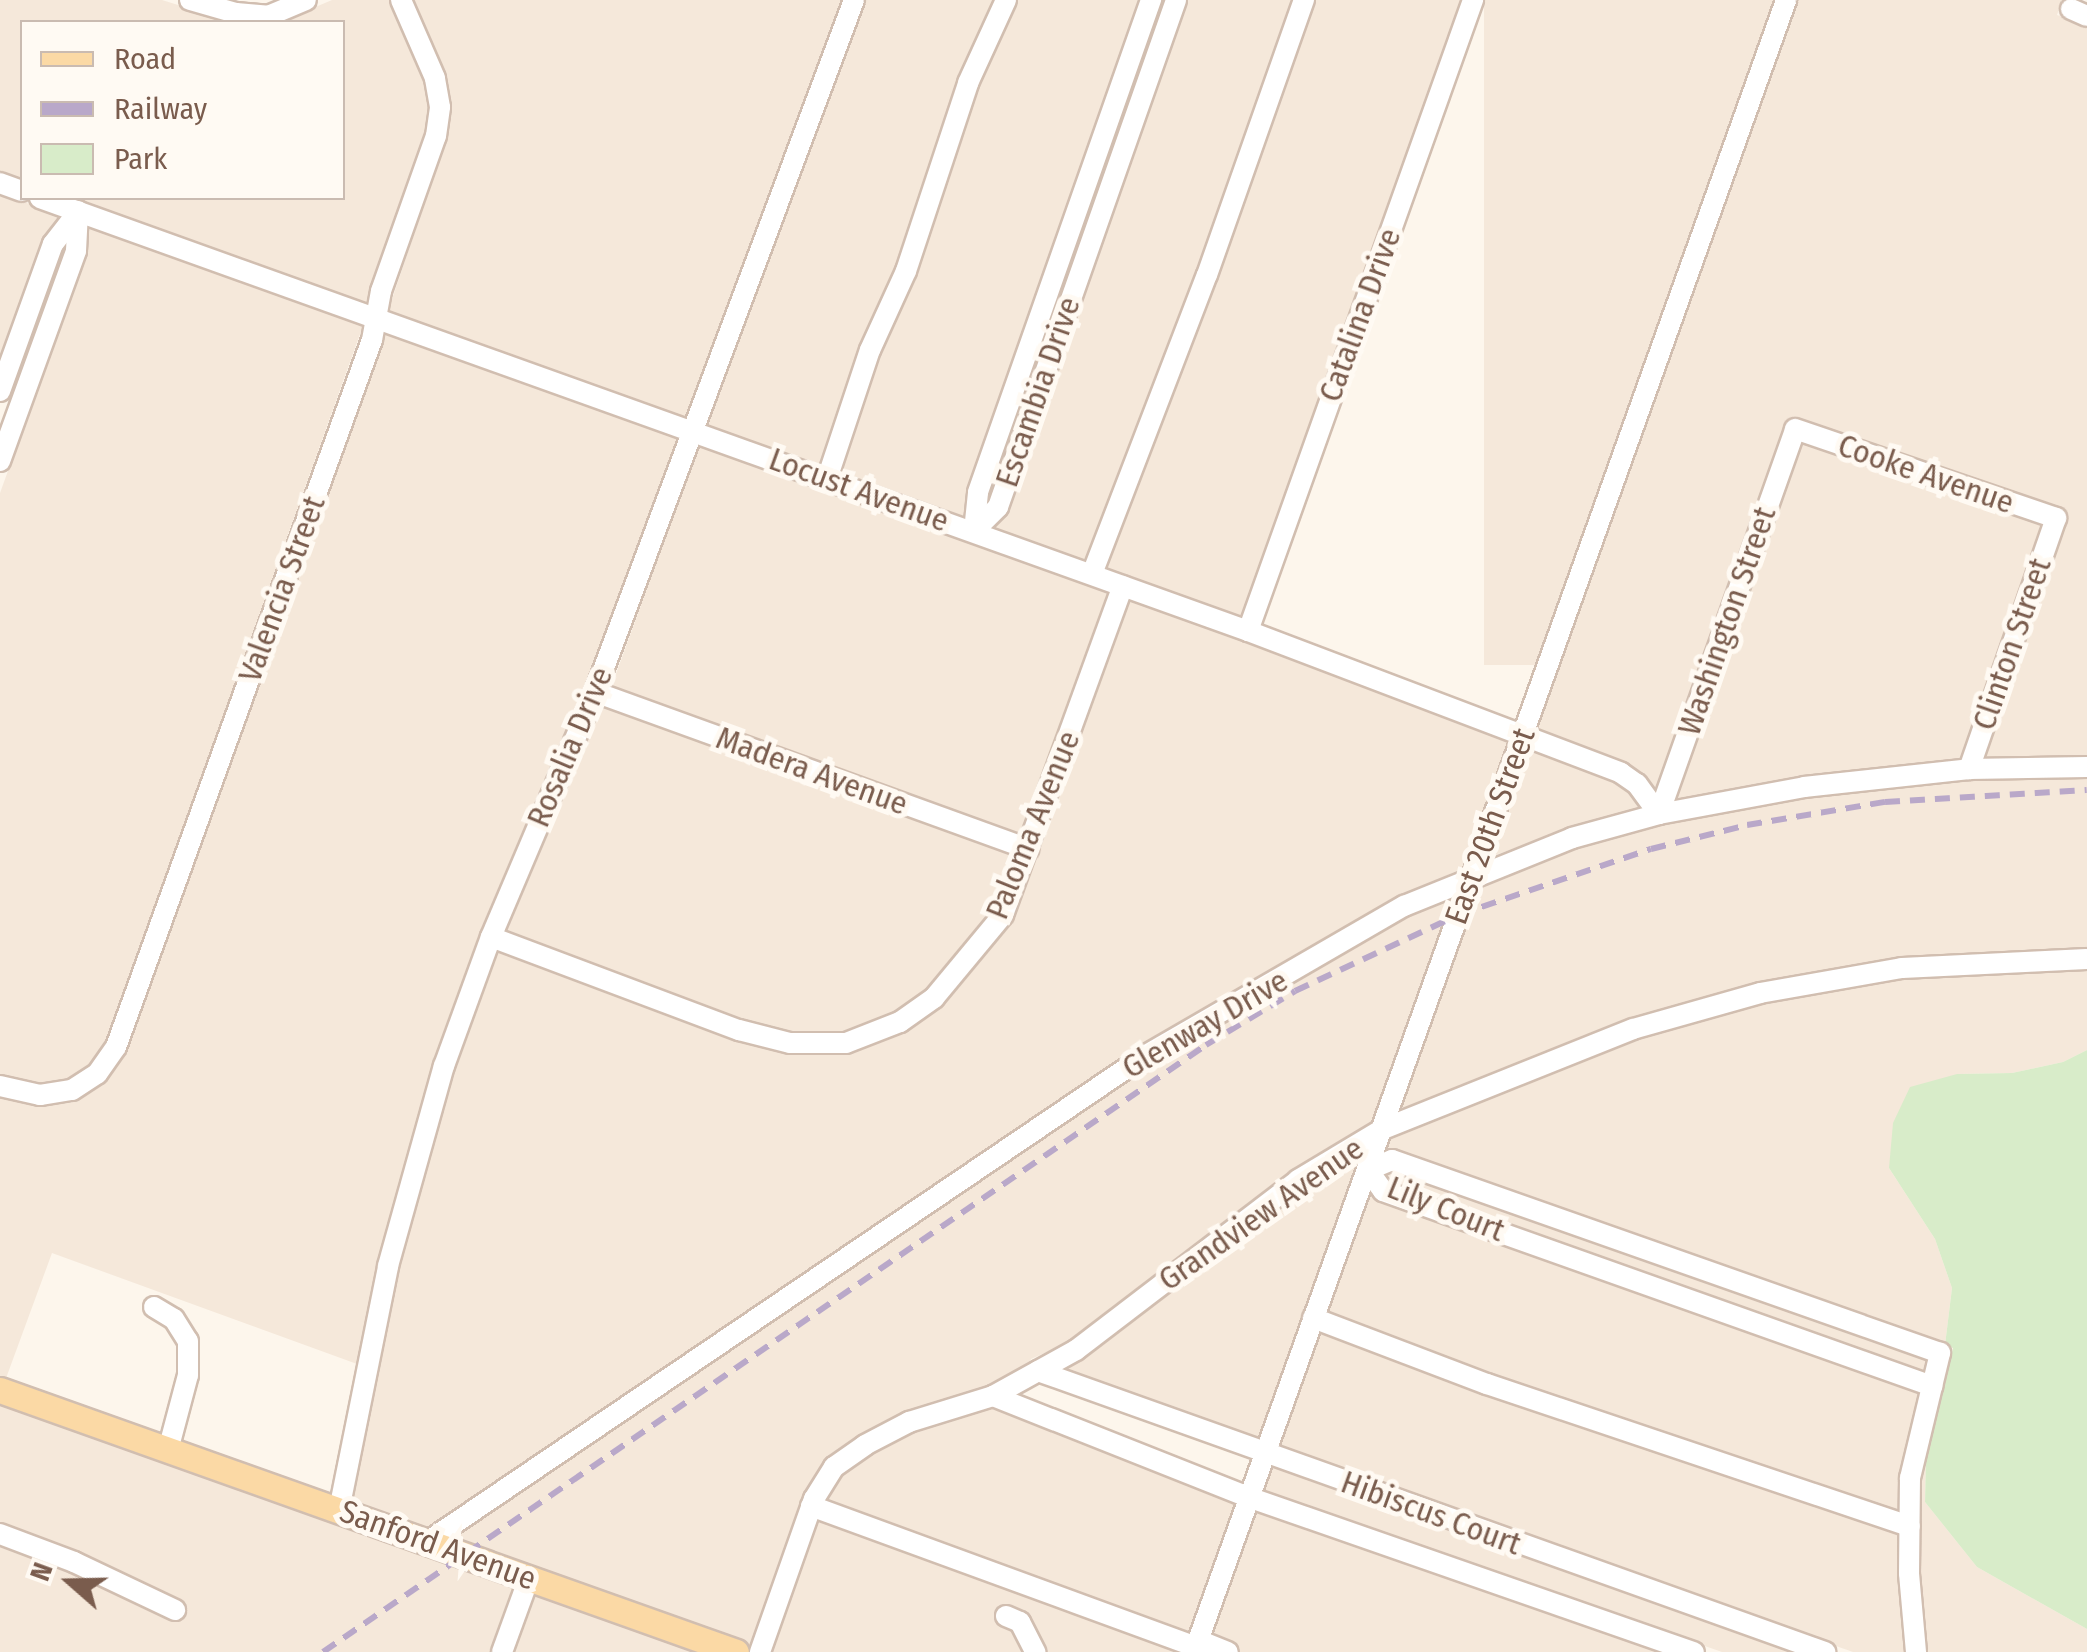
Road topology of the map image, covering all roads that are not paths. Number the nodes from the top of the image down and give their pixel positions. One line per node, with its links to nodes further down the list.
1 (190, 0): 2 (street)
2 (306, 0)
3 (401, 0): 13 (street, Valencia Street)
4 (854, 0): 16 (street, Rosalia Drive)
5 (1006, 0): 18 (street)
6 (1151, 0): 20 (street, Escambia Drive)
7 (1176, 0): 20 (street, Escambia Drive)
8 (1304, 0): 21 (street)
9 (1473, 0): 23 (street, Catalina Drive)
10 (1786, 0): 25 (street, East 20th Street)
11 (45, 200): 12 (street, Locust Avenue)
12 (78, 212): 13 (street, Locust Avenue); 14 (street); 17 (street)
13 (376, 317): 16 (street, Locust Avenue); 33 (street, Valencia Street)
14 (0, 391)
15 (1796, 429): 19 (street, Cooke Avenue); 28 (street, Washington Street)
16 (693, 430): 18 (street, Locust Avenue); 24 (street, Rosalia Drive)
17 (0, 460)
18 (827, 480): 20 (street, Locust Avenue)
19 (2056, 518): 27 (street, Clinton Street)
20 (974, 531): 21 (street, Locust Avenue)
21 (1092, 574): 22 (street, Locust Avenue)
22 (1123, 586): 23 (street, Locust Avenue); 29 (street, Paloma Avenue)
23 (1248, 630): 25 (street, Locust Avenue)
24 (595, 692): 29 (street, Madera Avenue); 31 (street, Rosalia Drive)
25 (1523, 736): 28 (street, Locust Avenue); 30 (street, East 20th Street)
26 (2087, 767): 27 (street, Glenway Drive)
27 (1969, 769): 28 (street, Glenway Drive)
28 (1659, 814): 30 (street, Glenway Drive)
29 (1028, 849): 31 (street, Paloma Avenue)
30 (1472, 875): 34 (street, East 20th Street); 49 (street, Glenway Drive)
31 (491, 938): 46 (street, Rosalia Drive)
32 (2087, 959): 34 (street, Grandview Avenue)
33 (0, 1086)
34 (1383, 1128): 35 (street, East 20th Street); 38 (street, Grandview Avenue)
35 (1368, 1170): 37 (street, East 20th Street); 39 (street, Lily Court); 39 (street, Lily Court)
36 (154, 1307): 42 (street)
37 (1313, 1318): 43 (street, East 20th Street); 47 (street)
38 (1038, 1371): 41 (street, Grandview Avenue); 43 (street, Hibiscus Court)
39 (1932, 1386): 47 (street)
40 (0, 1390): 42 (main road, Sanford Avenue)
41 (993, 1396): 44 (street, Hibiscus Court); 45 (street, Grandview Avenue)
42 (168, 1450): 46 (main road, Sanford Avenue)
43 (1264, 1454): 44 (street, East 20th Street); 60 (street, Hibiscus Court)
44 (1248, 1496): 53 (street, East 20th Street); 59 (street, Hibiscus Court)
45 (812, 1506): 53 (street); 56 (street, Grandview Avenue)
46 (338, 1510): 49 (main road, Sanford Avenue)
47 (1910, 1526): 61 (street)
48 (0, 1534): 51 (street)
49 (427, 1542): 50 (main road, Sanford Avenue)
50 (529, 1578): 54 (street); 55 (main road, Sanford Avenue)
51 (175, 1610)
52 (1006, 1616): 57 (street)
53 (1196, 1646): 58 (street)
54 (502, 1652)
55 (736, 1652)
56 (760, 1652)
57 (1035, 1652)
58 (1228, 1652)
59 (1694, 1652)
60 (1825, 1652)
61 (1916, 1652)

